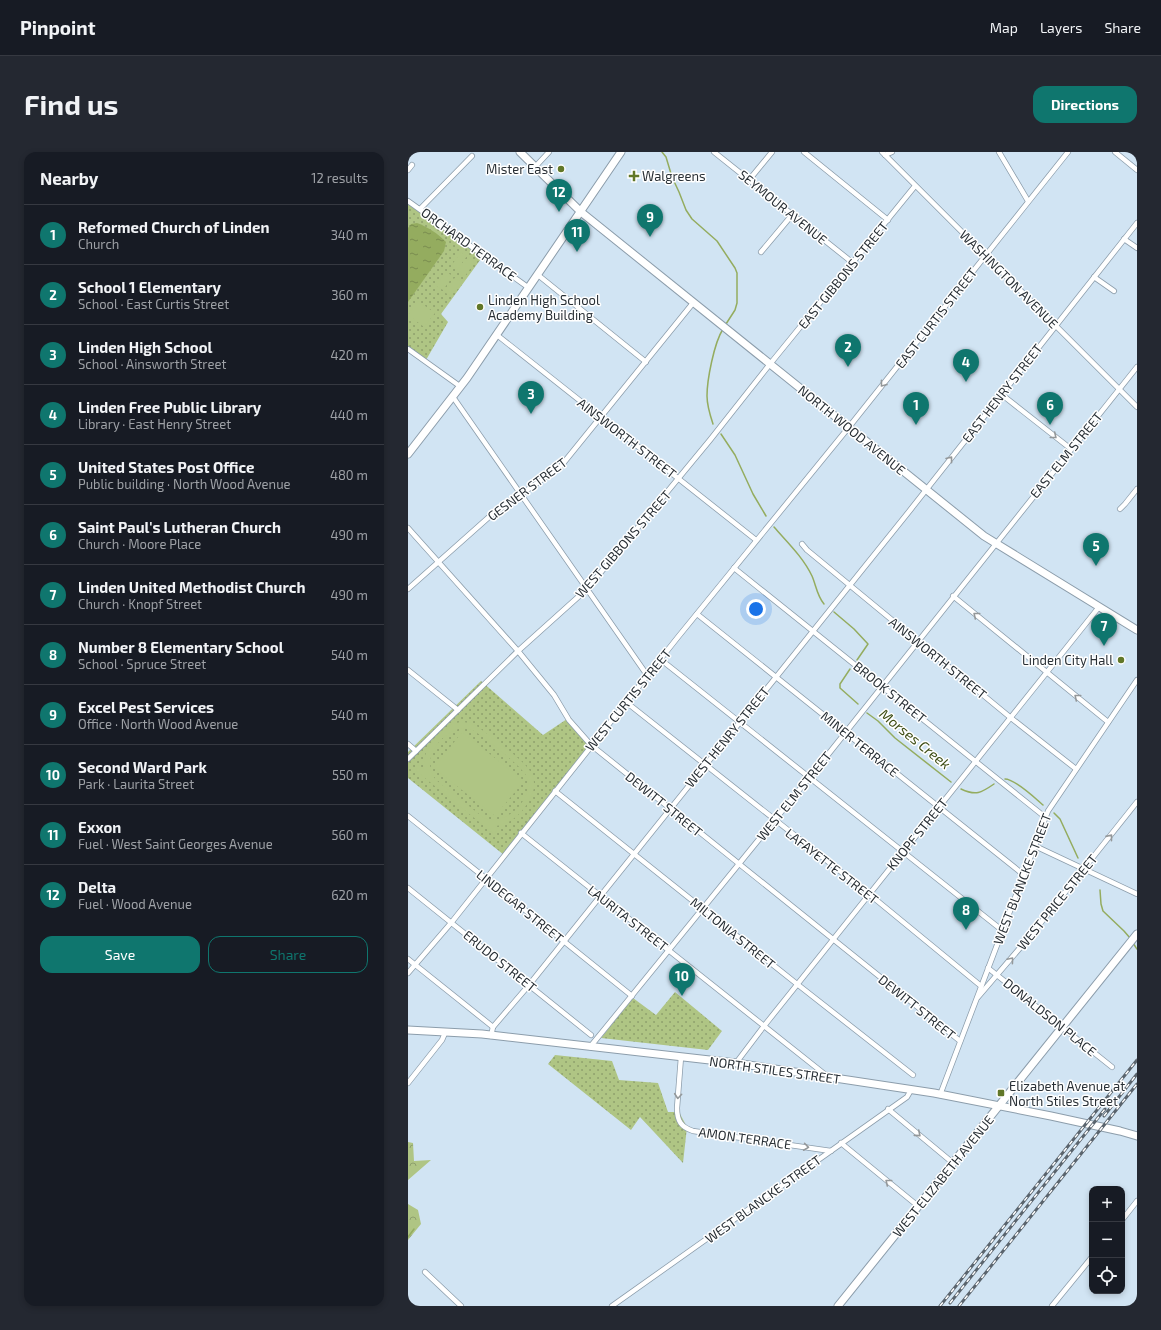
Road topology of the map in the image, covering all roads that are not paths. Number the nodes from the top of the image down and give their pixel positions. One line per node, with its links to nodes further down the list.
1 (520, 152): 15 (main road, NORTH WOOD AVENUE)
2 (549, 152): 15 (street)
3 (621, 152): 23 (main road)
4 (714, 152): 18 (street, SEYMOUR AVENUE)
5 (772, 152): 18 (street)
6 (804, 152): 25 (street)
7 (892, 152): 11 (street)
8 (999, 152): 21 (street)
9 (1068, 152): 21 (street, EAST CURTIS STREET)
10 (1115, 152): 12 (street)
11 (883, 154): 19 (street, WASHINGTON AVENUE)
12 (1121, 154): 17 (street)
13 (472, 156): 22 (street)
14 (412, 165): 16 (street)
15 (535, 167): 23 (main road, NORTH WOOD AVENUE)
16 (408, 170)
17 (1137, 170)
18 (749, 180): 24 (street, SEYMOUR AVENUE)
19 (916, 186): 25 (street, EAST GIBBONS STREET); 30 (street, WASHINGTON AVENUE)
20 (408, 201): 22 (street, ORCHARD TERRACE)
21 (1028, 201): 30 (street, EAST CURTIS STREET)
22 (420, 210): 34 (street, ORCHARD TERRACE)
23 (581, 212): 32 (main road); 36 (main road, NORTH WOOD AVENUE)
24 (792, 215): 29 (street); 31 (street, SEYMOUR AVENUE)
25 (888, 220): 31 (street, EAST GIBBONS STREET)
26 (1137, 222): 27 (street, EAST HENRY STREET)
27 (1124, 239): 28 (street); 33 (street, EAST HENRY STREET)
28 (1137, 248)
29 (761, 252)
30 (985, 255): 37 (street, WASHINGTON AVENUE); 49 (street, EAST CURTIS STREET, one-way to 49)
31 (853, 263): 41 (street, EAST GIBBONS STREET)
32 (538, 275): 34 (main road); 40 (street, ORCHARD TERRACE)
33 (1094, 277): 35 (street); 37 (street, EAST HENRY STREET)
34 (529, 288): 38 (main road)
35 (1114, 292)
36 (693, 303): 40 (street, GESNER STREET); 41 (main road, NORTH WOOD AVENUE)
37 (1055, 326): 44 (street, WASHINGTON AVENUE); 45 (street, EAST HENRY STREET)
38 (497, 335): 43 (main road); 48 (street, AINSWORTH STREET)
39 (408, 349): 43 (street)
40 (646, 362): 48 (street, GESNER STREET)
41 (770, 364): 49 (main road, NORTH WOOD AVENUE); 52 (street, WEST GIBBONS STREET)
42 (1137, 367): 44 (street, EAST ELM STREET)
43 (461, 387): 46 (main road)
44 (1119, 389): 47 (street, WASHINGTON AVENUE); 50 (street, EAST ELM STREET)
45 (1002, 394): 50 (street, one-way to 50); 53 (street, EAST HENRY STREET, one-way to 45)
46 (453, 397): 51 (main road); 55 (street)
47 (1137, 407)
48 (601, 417): 52 (street, AINSWORTH STREET); 55 (street, GESNER STREET)
49 (849, 427): 53 (main road, NORTH WOOD AVENUE); 58 (street, WEST CURTIS STREET)
50 (1071, 449): 60 (street, EAST ELM STREET)
51 (408, 454)
52 (679, 478): 58 (street, AINSWORTH STREET); 65 (street, WEST GIBBONS STREET)
53 (926, 489): 60 (main road, NORTH WOOD AVENUE); 63 (street, WEST HENRY STREET)
54 (1137, 489): 56 (street)
55 (521, 494): 61 (street, GESNER STREET); 65 (street)
56 (1120, 509)
57 (408, 528): 61 (street, DEWITT STREET)
58 (756, 540): 62 (street, WEST CURTIS STREET)
59 (802, 544): 63 (street, AINSWORTH STREET)
60 (995, 544): 66 (street, WEST ELM STREET); 67 (main road, NORTH WOOD AVENUE)
61 (438, 562): 64 (street, GESNER STREET); 72 (street, DEWITT STREET)
62 (734, 568): 68 (street, WEST CURTIS STREET); 70 (street, BROOK STREET)
63 (849, 585): 70 (street, WEST HENRY STREET); 71 (street, AINSWORTH STREET)
64 (408, 589)
65 (587, 589): 72 (street, WEST GIBBONS STREET); 76 (street)
66 (953, 596): 71 (street, WEST ELM STREET); 75 (street, one-way to 66)
67 (1099, 607): 69 (main road, NORTH WOOD AVENUE); 75 (street, KNOPF STREET)
68 (696, 614): 73 (street, WEST CURTIS STREET); 77 (street, MINER TERRACE)
69 (1137, 630)
70 (812, 631): 77 (street, WEST HENRY STREET); 79 (street, BROOK STREET)
71 (918, 641): 79 (street, WEST ELM STREET); 82 (street, AINSWORTH STREET)
72 (518, 651): 81 (street, WEST GIBBONS STREET); 87 (street, DEWITT STREET)
73 (660, 659): 76 (street, WEST CURTIS STREET); 83 (street)
74 (408, 670): 81 (street)
75 (1047, 673): 82 (street, KNOPF STREET); 84 (street, one-way to 75)
76 (647, 675): 80 (street, WEST CURTIS STREET)
77 (776, 677): 83 (street, WEST HENRY STREET); 85 (street, MINER TERRACE)
78 (1137, 680): 84 (street, WEST BLANCKE STREET)
79 (882, 686): 85 (street, WEST ELM STREET); 90 (street, BROOK STREET)
80 (626, 702): 87 (street, WEST CURTIS STREET); 91 (street, LAFAYETTE STREET)
81 (458, 710): 88 (street, WEST GIBBONS STREET)
82 (1011, 718): 90 (street, KNOPF STREET); 92 (street, AINSWORTH STREET)
83 (739, 722): 91 (street, WEST HENRY STREET); 93 (street)
84 (1108, 722): 92 (street, WEST BLANCKE STREET)
85 (845, 732): 93 (street, WEST ELM STREET); 96 (street, MINER TERRACE)
86 (408, 744): 88 (street)
87 (591, 745): 94 (street, WEST CURTIS STREET); 97 (street, DEWITT STREET)
88 (416, 751): 89 (street, WEST GIBBONS STREET)
89 (408, 759)
90 (976, 761): 96 (street, KNOPF STREET); 99 (street, BROOK STREET)
91 (705, 765): 97 (street, WEST HENRY STREET); 100 (street, LAFAYETTE STREET)
92 (1076, 768): 99 (street, WEST BLANCKE STREET)
93 (809, 777): 100 (street, WEST ELM STREET); 103 (street)
94 (555, 791): 101 (street, WEST CURTIS STREET); 104 (street, MILTONIA STREET)
95 (1137, 802): 106 (street, WEST PRICE STREET, one-way to 95)
96 (939, 807): 103 (street, KNOPF STREET); 107 (street, MINER TERRACE)
97 (670, 809): 104 (street, WEST HENRY STREET); 105 (street, DEWITT STREET)
98 (408, 816): 108 (street, LINDEGAR STREET)
99 (1045, 817): 102 (street, WEST BLANCKE STREET)
100 (775, 820): 105 (street, WEST ELM STREET); 110 (street, LAFAYETTE STREET)
101 (521, 833): 108 (street, WEST CURTIS STREET); 112 (street, LAURITA STREET)
102 (1035, 846): 106 (street); 107 (street, WEST BLANCKE STREET)
103 (903, 852): 110 (street, KNOPF STREET); 115 (street)
104 (634, 854): 112 (street, WEST HENRY STREET); 113 (street, MILTONIA STREET)
105 (739, 864): 113 (street, WEST ELM STREET); 117 (street, DEWITT STREET)
106 (1084, 869): 111 (street); 124 (street, WEST PRICE STREET, one-way to 106)
107 (1024, 875): 115 (street, WEST BLANCKE STREET)
108 (486, 878): 114 (street, WEST CURTIS STREET); 118 (street, LINDEGAR STREET)
109 (408, 888): 114 (street, ERUDO STREET)
110 (869, 894): 117 (street, KNOPF STREET); 127 (street, LAFAYETTE STREET)
111 (1137, 894)
112 (600, 896): 118 (street, WEST HENRY STREET); 119 (street, LAURITA STREET)
113 (703, 909): 119 (street, WEST ELM STREET); 125 (street, MILTONIA STREET)
114 (451, 923): 121 (street, WEST CURTIS STREET); 126 (street, ERUDO STREET)
115 (1003, 930): 122 (street, WEST BLANCKE STREET)
116 (1133, 939): 132 (main road, WEST ELIZABETH AVENUE)
117 (832, 940): 125 (street, KNOPF STREET); 137 (street, DEWITT STREET)
118 (564, 941): 126 (street, WEST HENRY STREET); 128 (street, LINDEGAR STREET)
119 (669, 950): 128 (street, WEST ELM STREET); 130 (street, LAURITA STREET)
120 (408, 959): 121 (street)
121 (415, 965): 123 (street, WEST CURTIS STREET); 131 (street)
122 (988, 968): 124 (street, DONALDSON PLACE); 127 (street, WEST BLANCKE STREET)
123 (408, 973)
124 (997, 976): 129 (street, WEST PRICE STREET); 132 (street, DONALDSON PLACE)
125 (797, 984): 130 (street, KNOPF STREET); 142 (street, MILTONIA STREET)
126 (529, 985): 131 (street, WEST HENRY STREET); 135 (street, ERUDO STREET)
127 (981, 986): 129 (street, WEST BLANCKE STREET)
128 (632, 996): 138 (street, WEST ELM STREET)
129 (976, 1000): 137 (street, WEST BLANCKE STREET)
130 (764, 1026): 140 (street, KNOPF STREET); 143 (street, LAURITA STREET)
131 (493, 1027): 136 (street)
132 (1062, 1027): 141 (street, DONALDSON PLACE); 147 (main road, WEST ELIZABETH AVENUE)
133 (408, 1030): 134 (main road, NORTH STILES STREET)
134 (445, 1032): 136 (main road, NORTH STILES STREET); 144 (street)
135 (591, 1035)
136 (491, 1036): 138 (main road, NORTH STILES STREET)
137 (960, 1041): 146 (street, WEST BLANCKE STREET)
138 (590, 1047): 139 (main road, NORTH STILES STREET)
139 (681, 1057): 140 (main road, NORTH STILES STREET); 151 (street, AMON TERRACE, one-way to 151)
140 (736, 1063): 143 (main road, NORTH STILES STREET)
141 (1112, 1067)
142 (913, 1075)
143 (829, 1077): 145 (main road, NORTH STILES STREET)
144 (408, 1083)
145 (911, 1090): 146 (main road, NORTH STILES STREET); 148 (street, WEST BLANCKE STREET)
146 (940, 1094): 147 (main road, NORTH STILES STREET)
147 (1000, 1105): 149 (main road, NORTH STILES STREET); 152 (main road, WEST ELIZABETH AVENUE)
148 (888, 1110): 150 (street, WEST BLANCKE STREET); 152 (street, one-way to 152)
149 (1137, 1136)
150 (841, 1143): 151 (street, WEST BLANCKE STREET); 154 (street, one-way to 150)
151 (831, 1151): 159 (street, WEST BLANCKE STREET)
152 (953, 1163): 154 (main road, WEST ELIZABETH AVENUE)
153 (1137, 1201): 155 (street)
154 (918, 1206): 160 (main road, WEST ELIZABETH AVENUE)
155 (1125, 1216)
156 (1089, 1262): 161 (street)
157 (425, 1272): 158 (street)
158 (461, 1306)
159 (612, 1306)
160 (838, 1306)
161 (1052, 1306)

